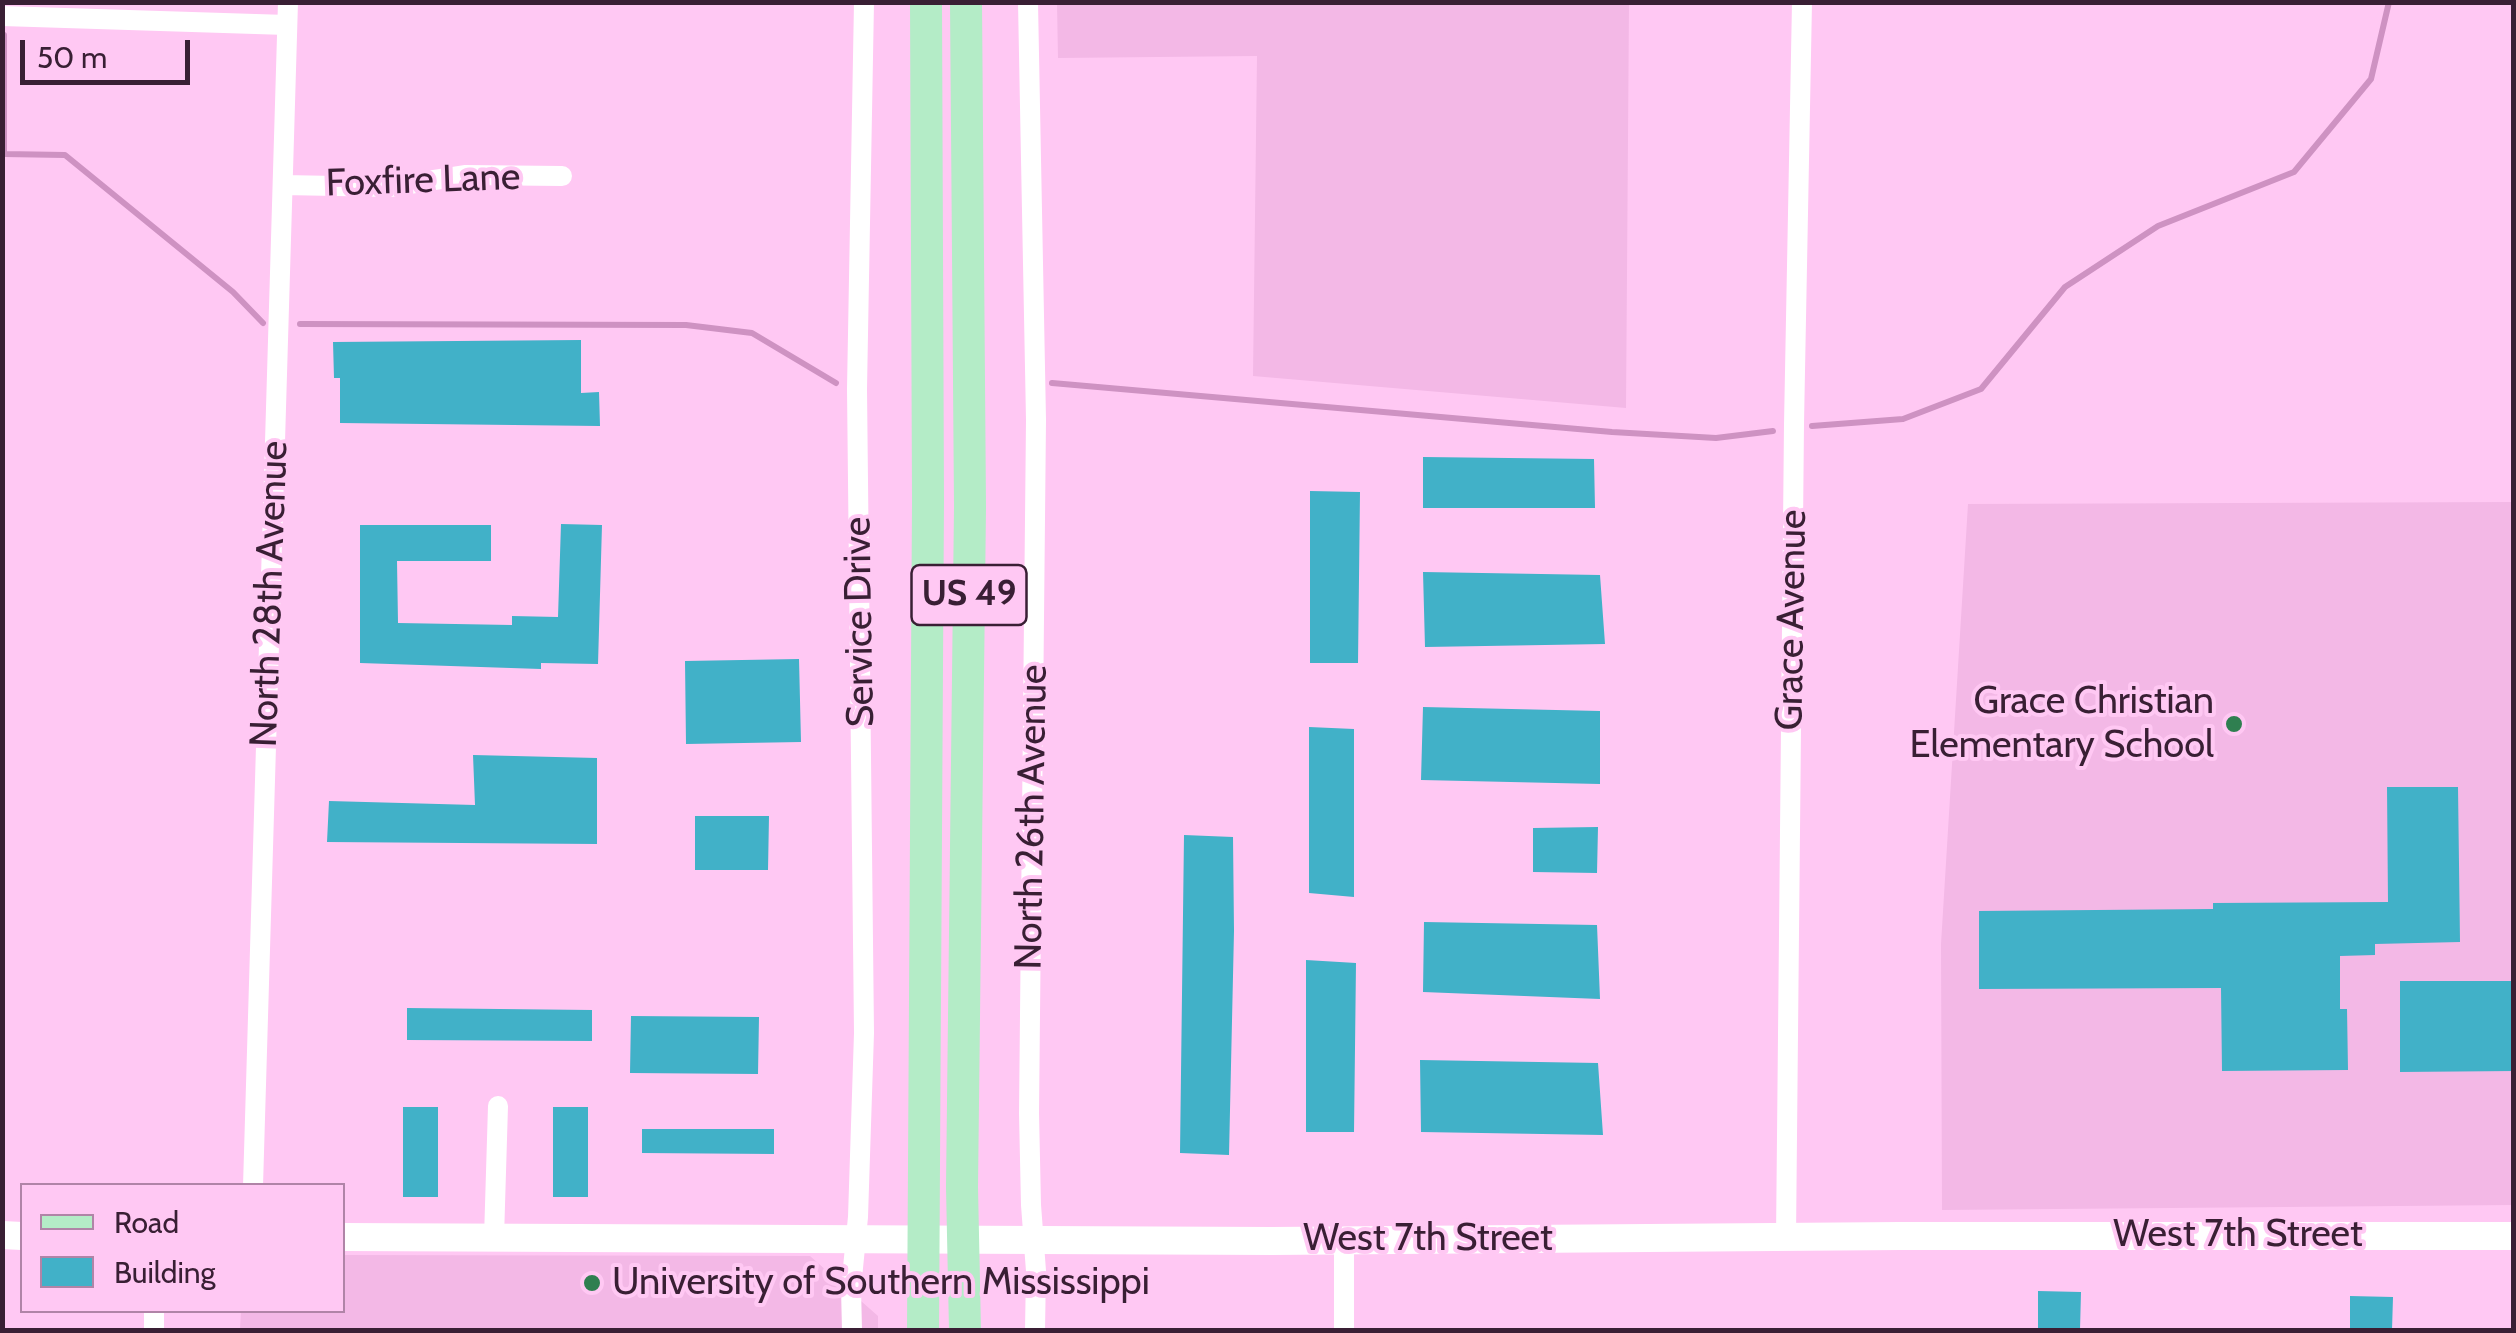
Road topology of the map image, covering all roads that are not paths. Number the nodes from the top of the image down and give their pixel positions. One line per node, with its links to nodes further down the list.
1 (288, 2): 8 (street, North 28th Avenue)
2 (864, 2): 18 (street, Service Drive)
3 (926, 2): 21 (main road, US 49)
4 (966, 2): 22 (main road, US 49)
5 (1028, 2): 17 (street, North 26th Avenue)
6 (1802, 2): 15 (street, Grace Avenue)
7 (2, 16): 8 (street)
8 (287, 25): 10 (street, North 28th Avenue)
9 (562, 176): 10 (street, Foxfire Lane)
10 (284, 185): 12 (street, North 28th Avenue)
11 (498, 1106): 16 (street)
12 (253, 1183)
13 (2514, 1236): 15 (main road, West 7th Street)
14 (345, 1237): 16 (main road, West 7th Street)
15 (1786, 1237): 19 (main road, West 7th Street)
16 (494, 1238): 18 (main road, West 7th Street)
17 (1034, 1239): 18 (main road, West 7th Street); 19 (main road, West 7th Street); 23 (street, North 26th Avenue)
18 (854, 1240): 20 (street, Service Drive)
19 (1344, 1240): 24 (street)
20 (852, 1330)
21 (923, 1330)
22 (965, 1330)
23 (1035, 1330)
24 (1344, 1330)

